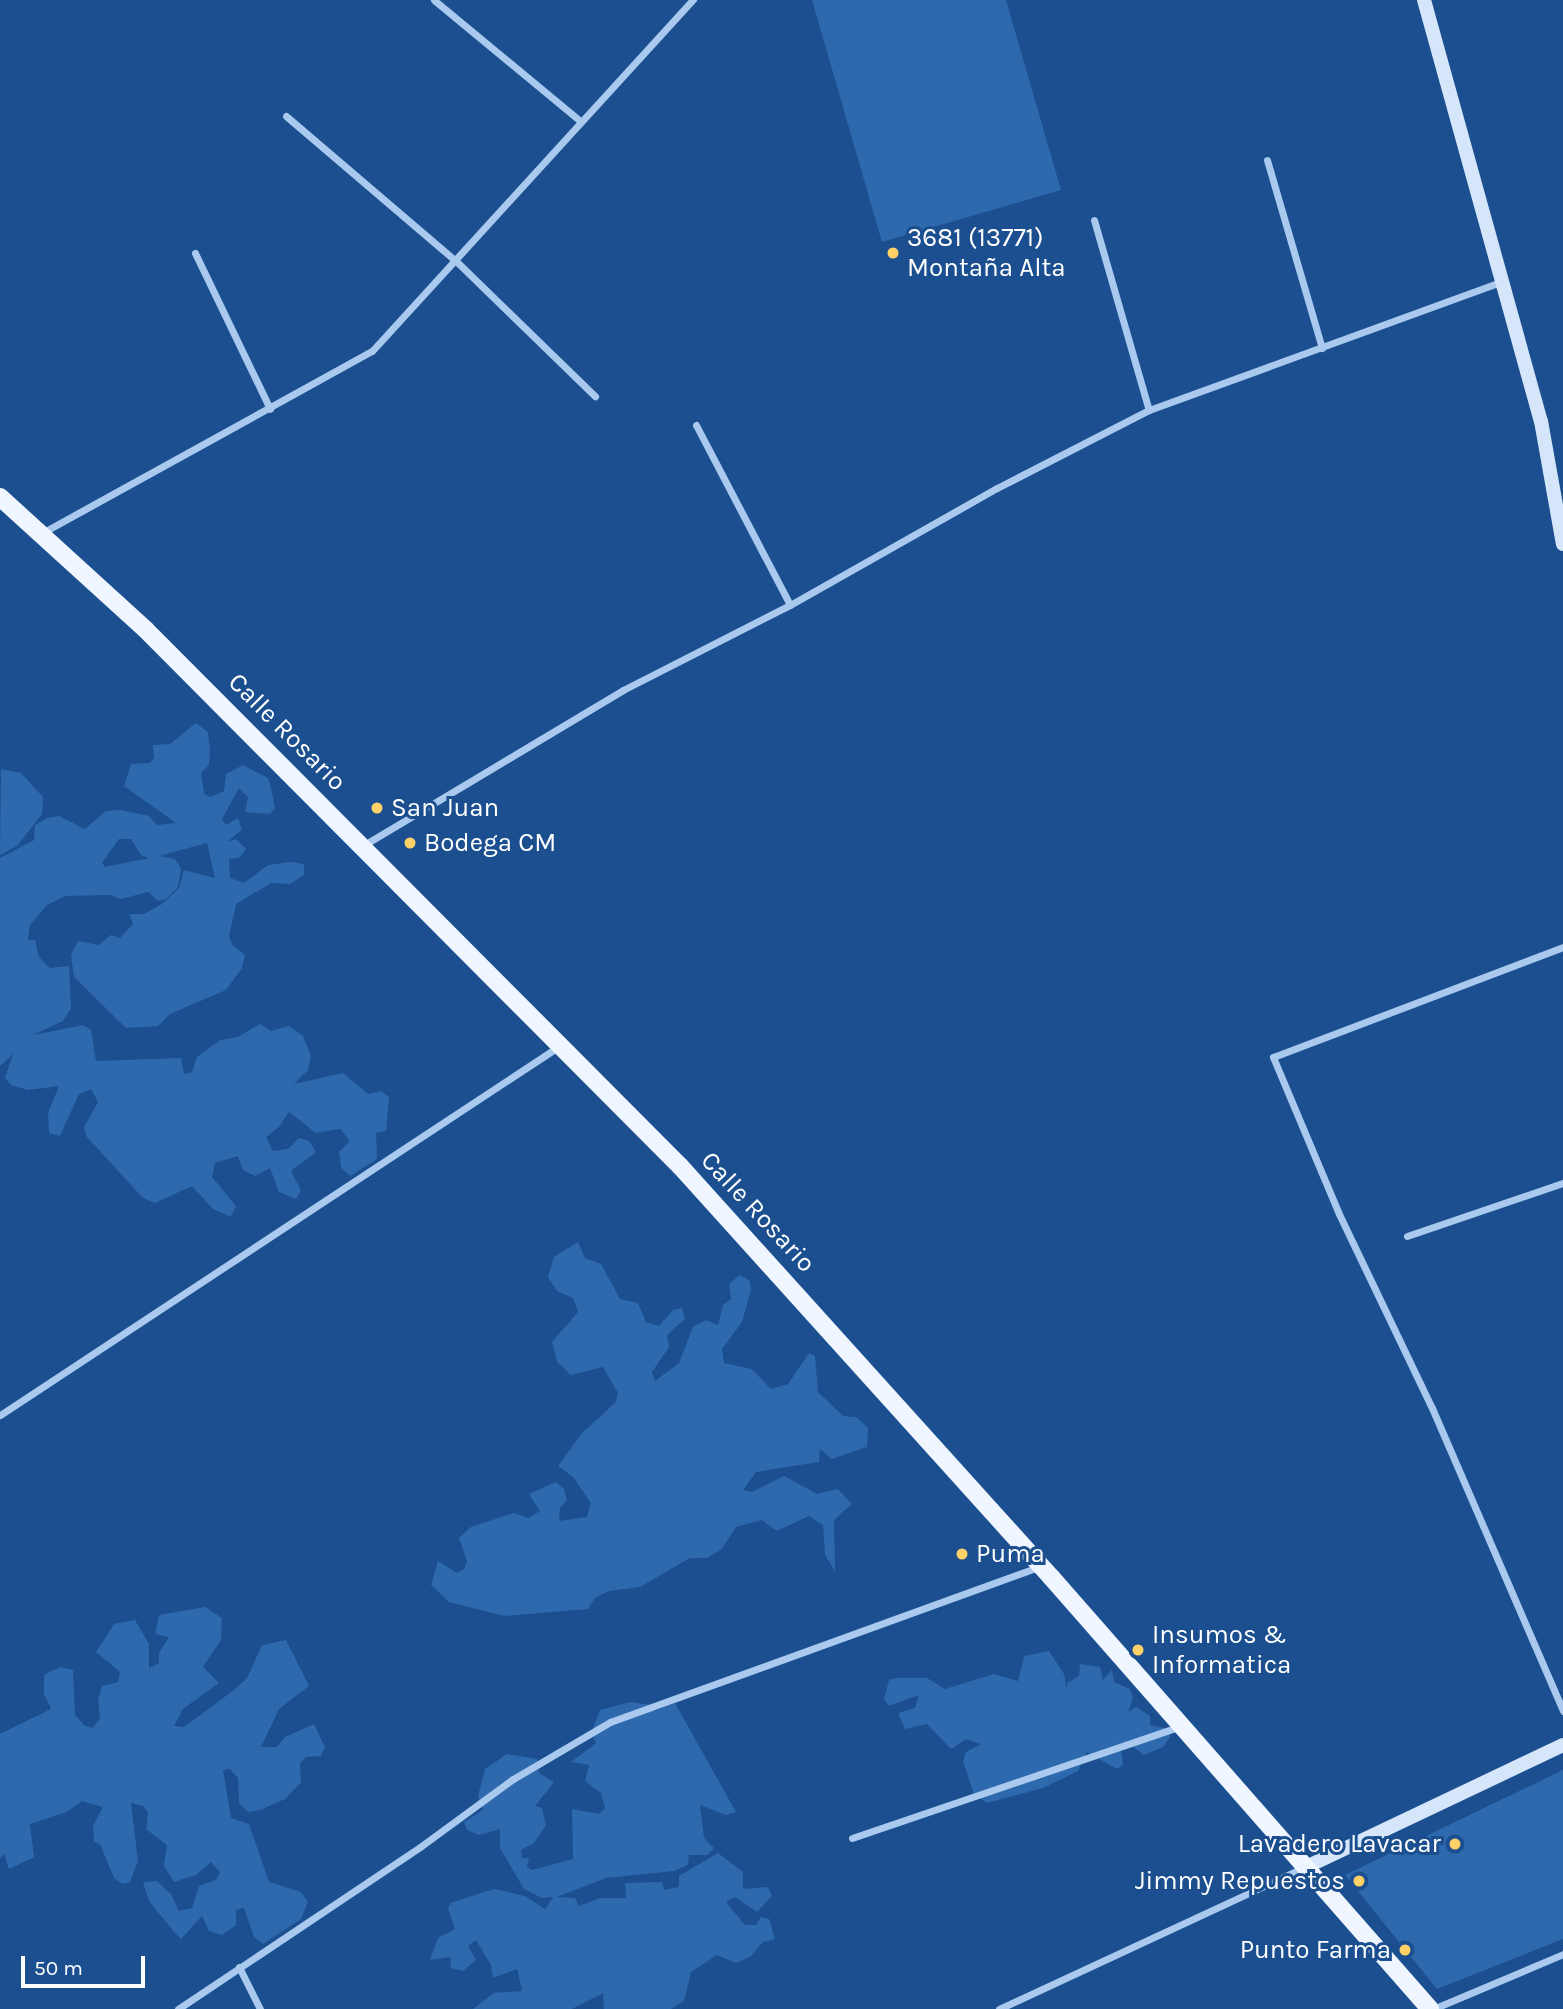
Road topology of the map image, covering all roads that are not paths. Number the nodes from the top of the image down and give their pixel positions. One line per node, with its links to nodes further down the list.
1 (433, 0): 5 (street)
2 (693, 0): 5 (street)
3 (1424, 0): 10 (street)
4 (286, 116): 9 (street)
5 (579, 120): 9 (street)
6 (1267, 160): 11 (street)
7 (1094, 220): 14 (street)
8 (195, 253): 13 (street)
9 (456, 261): 12 (street); 13 (street)
10 (1503, 281): 11 (street); 18 (street)
11 (1322, 348): 14 (street)
12 (595, 396)
13 (270, 410): 17 (street)
14 (1149, 410): 19 (street)
15 (696, 425): 19 (street)
16 (0, 497): 17 (main road, Calle Rosario)
17 (41, 533): 20 (main road, Calle Rosario)
18 (1563, 544)
19 (790, 605): 20 (street)
20 (364, 845): 22 (main road, Calle Rosario)
21 (1563, 947): 27 (street)
22 (562, 1045): 25 (street); 26 (main road, Calle Rosario)
23 (1563, 1183): 24 (street)
24 (1407, 1236)
25 (0, 1415)
26 (1041, 1566): 28 (main road, Calle Rosario); 33 (street)
27 (1563, 1712)
28 (1182, 1726): 30 (street); 31 (main road, Calle Rosario)
29 (1563, 1745): 31 (street)
30 (852, 1838)
31 (1304, 1868): 36 (street); 37 (main road, Calle Rosario)
32 (1563, 1954): 37 (street)
33 (239, 1967): 34 (street); 35 (street)
34 (178, 2009)
35 (260, 2009)
36 (999, 2009)
37 (1432, 2009)

